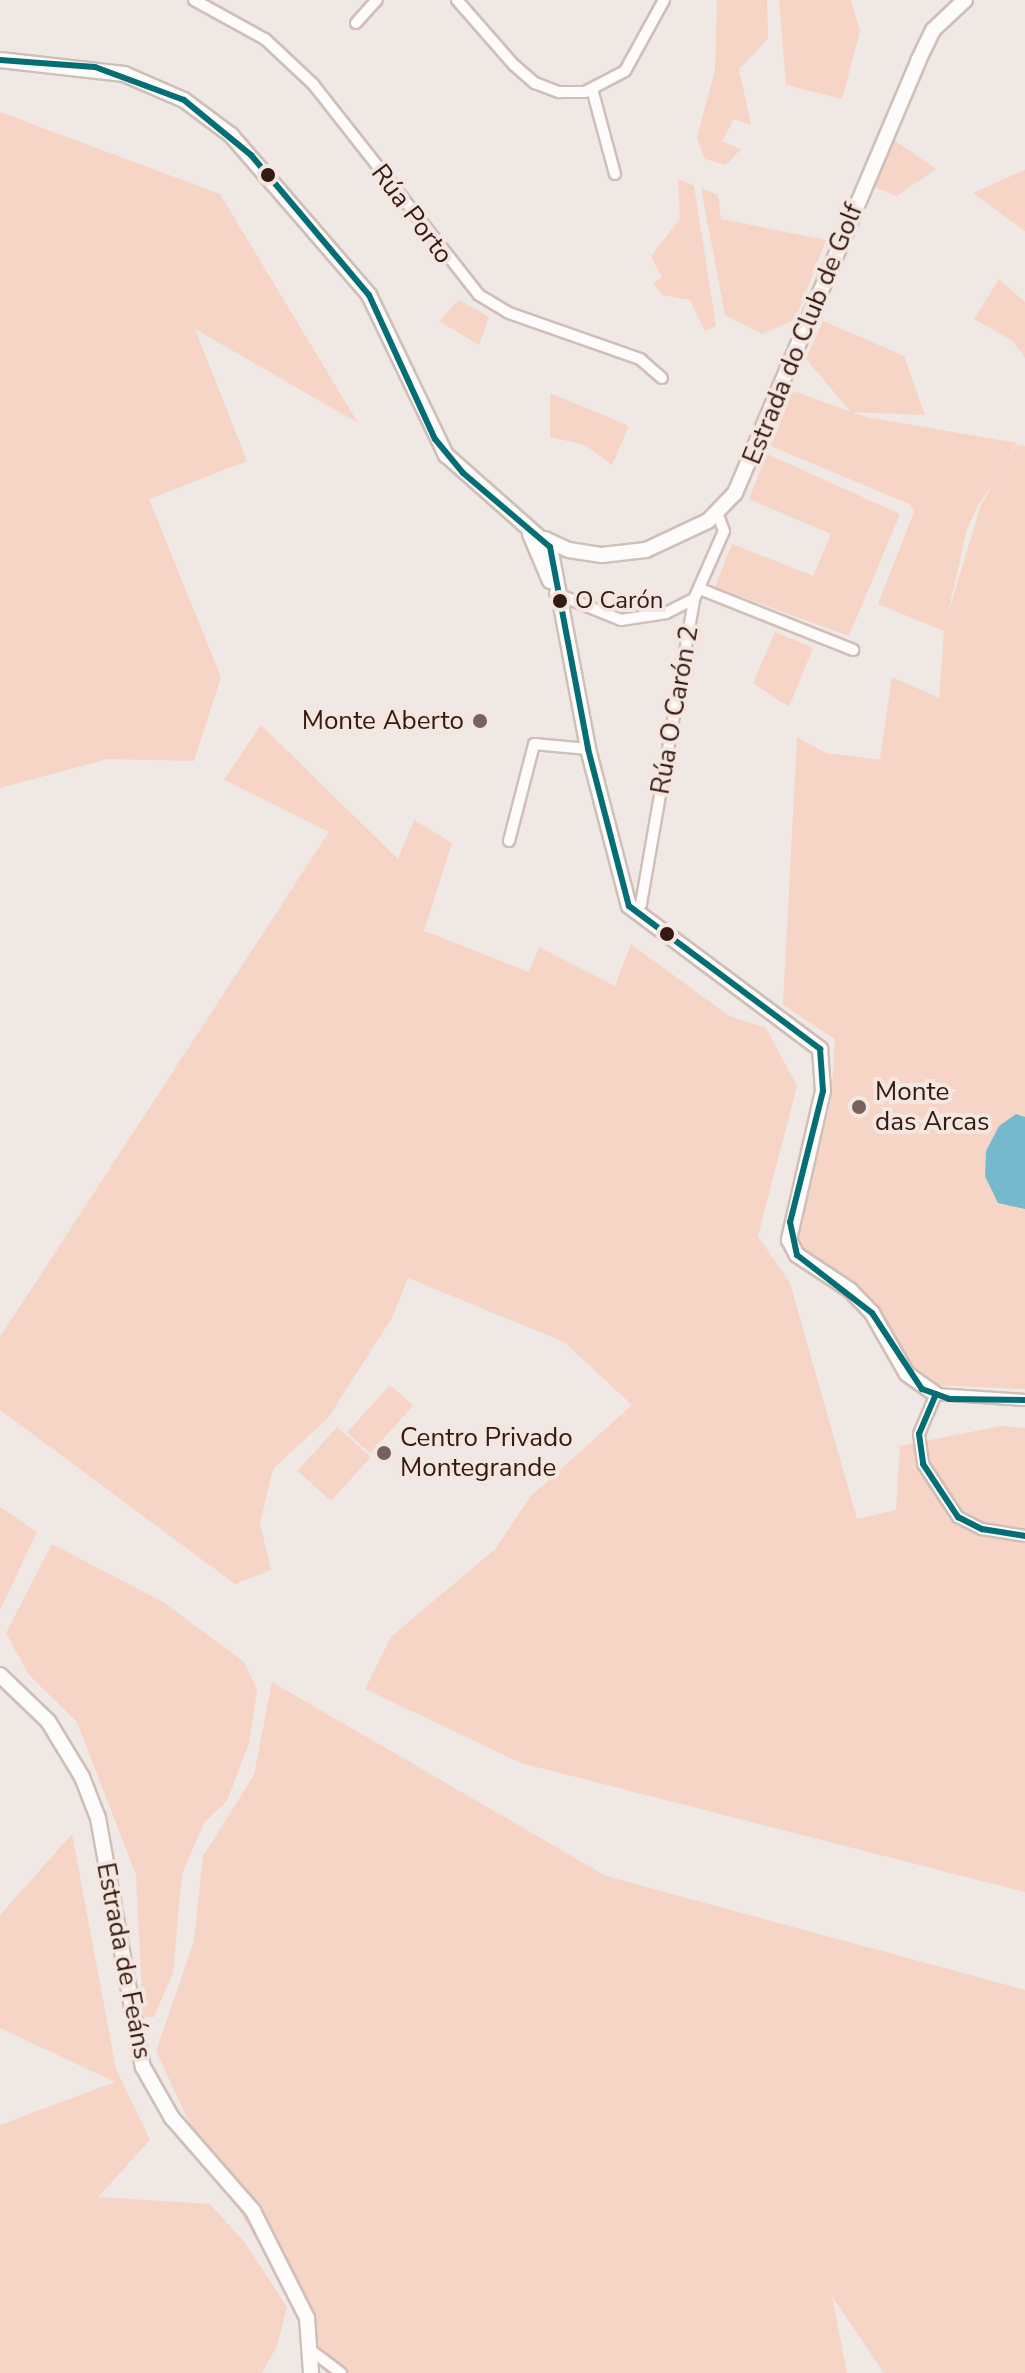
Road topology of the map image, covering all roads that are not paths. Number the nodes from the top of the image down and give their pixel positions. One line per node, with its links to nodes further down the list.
1 (194, 0): 10 (street, Rúa Porto)
2 (377, 0): 6 (street)
3 (457, 0): 8 (street)
4 (664, 0): 8 (street)
5 (965, 0): 11 (street, Estrada do Club de Golf)
6 (356, 23)
7 (0, 60): 12 (street, Estrada do Club de Golf)
8 (592, 89): 9 (street)
9 (615, 174)
10 (662, 378)
11 (717, 513): 14 (street, Estrada do Club de Golf); 17 (street, Rúa O Carón 2)
12 (527, 526): 13 (street, Estrada do Club de Golf); 15 (street)
13 (552, 546): 14 (street, Estrada do Club de Golf); 15 (street); 16 (street)
14 (578, 552): 16 (street)
15 (543, 565): 16 (street)
16 (555, 593): 17 (street); 19 (street)
17 (697, 594): 18 (street); 21 (street, Rúa O Carón 2)
18 (853, 650)
19 (588, 749): 20 (street); 21 (street)
20 (509, 841)
21 (634, 912): 22 (street)
22 (936, 1394): 23 (street); 24 (street)
23 (1025, 1400)
24 (1025, 1536)
25 (0, 1675): 26 (street, Estrada de Feáns)
26 (313, 2352): 27 (street, Estrada de Feáns); 28 (street)
27 (311, 2373)
28 (341, 2373)

